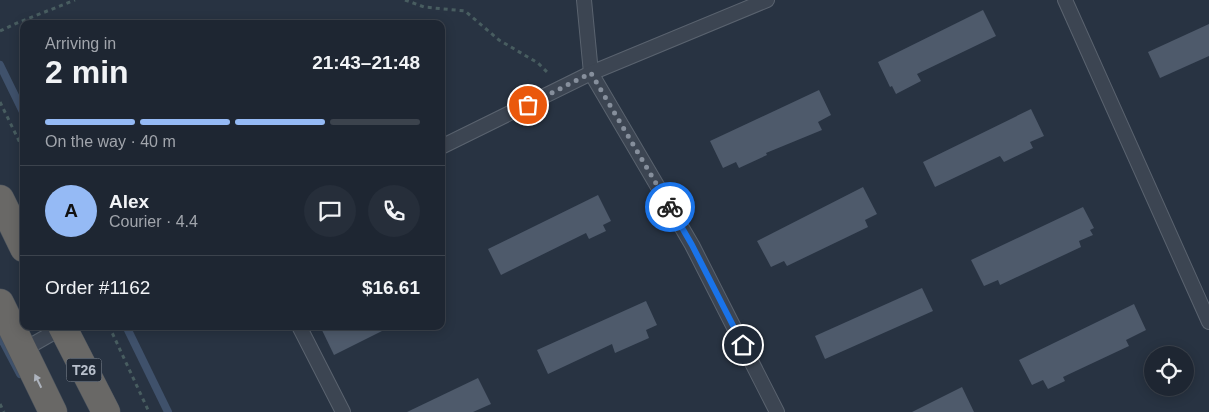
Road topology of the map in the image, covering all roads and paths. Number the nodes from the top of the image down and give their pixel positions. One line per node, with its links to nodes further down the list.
1 (75, 0): 6 (path)
2 (405, 0): 10 (path)
3 (584, 0): 9 (lane)
4 (767, 0): 9 (lane)
5 (1065, 0): 17 (lane)
6 (25, 20)
7 (20, 22): 8 (path)
8 (0, 31)
9 (591, 73): 10 (lane); 29 (lane)
10 (562, 88): 13 (lane)
11 (0, 102): 12 (path)
12 (20, 143)
13 (445, 145)
14 (0, 199): 15 (highway)
15 (20, 240)
16 (0, 303): 22 (highway)
17 (1209, 322)
18 (58, 330): 22 (lane)
19 (65, 330): 26 (highway, T26)
20 (110, 330): 27 (path)
21 (301, 330): 28 (lane)
22 (23, 350): 25 (highway, one-way to 22)
23 (0, 404): 24 (path)
24 (4, 412)
25 (53, 412)
26 (106, 412)
27 (149, 412)
28 (343, 412)
29 (777, 412)

